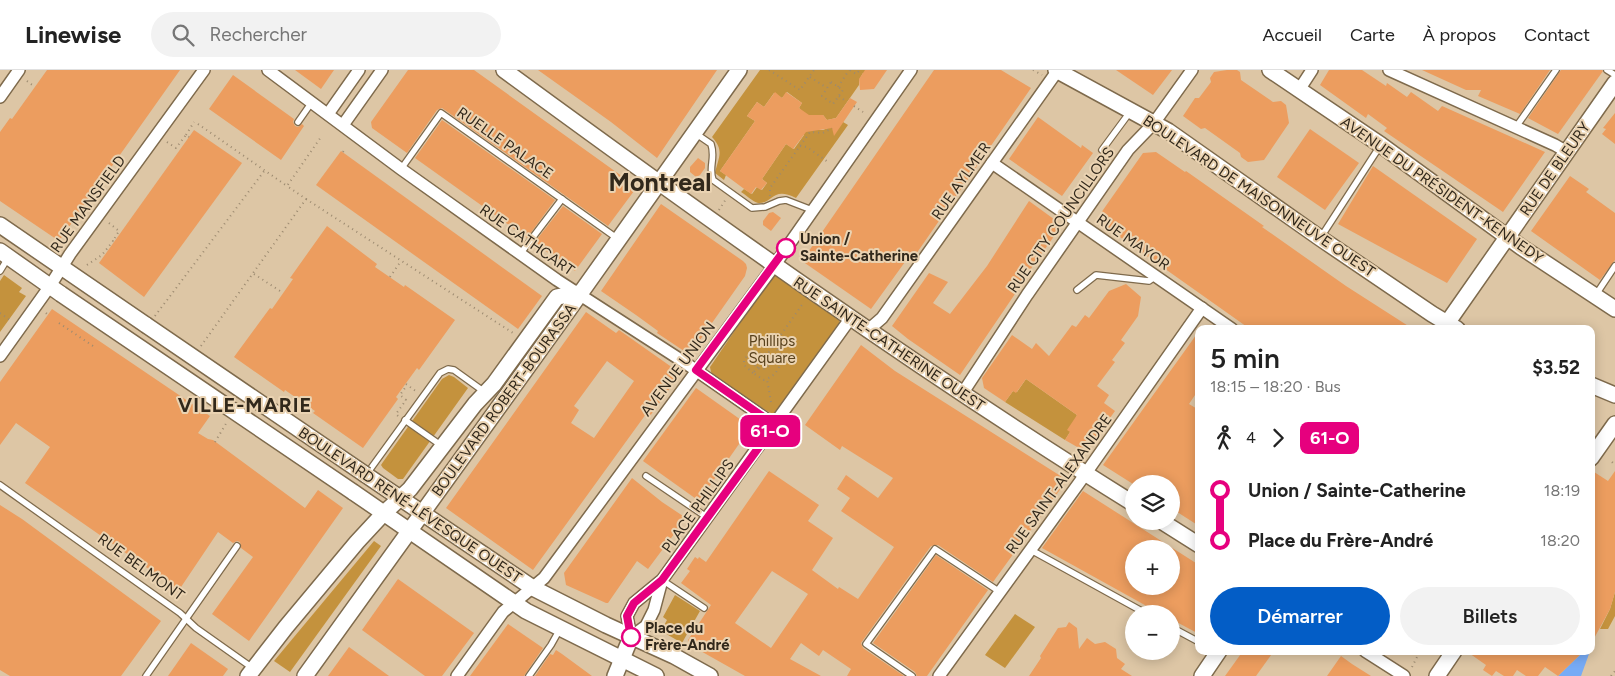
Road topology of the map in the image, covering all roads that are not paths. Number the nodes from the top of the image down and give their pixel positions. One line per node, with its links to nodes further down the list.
1 (19, 70): 19 (street)
2 (204, 70): 46 (street, RUE MANSFIELD)
3 (268, 70): 20 (street, RUE CATHCART)
4 (359, 70): 22 (street)
5 (382, 70): 25 (street)
6 (504, 70): 33 (main road, RUE SAINTE-CATHERINE OUEST)
7 (739, 70): 27 (main road, BOULEVARD ROBERT-BOURASSA)
8 (911, 70): 35 (street, AVENUE UNION)
9 (1057, 70): 21 (main road, BOULEVARD DE MAISONNEUVE OUEST); 31 (street, RUE AYLMER)
10 (1192, 70): 24 (street, RUE CITY COUNCILLORS)
11 (1270, 70): 18 (main road, AVENUE DU PRÉSIDENT-KENNEDY)
12 (1312, 70): 18 (street)
13 (1389, 70): 26 (street)
14 (1556, 70): 26 (lane)
15 (1607, 70): 16 (lane)
16 (1615, 75)
17 (1615, 83): 30 (main road, RUE DE BLEURY)
18 (1298, 90): 28 (main road, AVENUE DU PRÉSIDENT-KENNEDY)
19 (0, 97)
20 (312, 102): 22 (street, RUE CATHCART); 23 (lane)
21 (1131, 110): 24 (main road, BOULEVARD DE MAISONNEUVE OUEST); 29 (lane)
22 (328, 114): 25 (street, RUE CATHCART)
23 (298, 122)
24 (1154, 124): 36 (street, RUE CITY COUNCILLORS); 39 (main road, BOULEVARD DE MAISONNEUVE OUEST)
25 (343, 125): 32 (street, RUE CATHCART)
26 (1516, 127): 30 (street)
27 (695, 132): 33 (main road, BOULEVARD ROBERT-BOURASSA); 35 (lane)
28 (1381, 145): 38 (main road, AVENUE DU PRÉSIDENT-KENNEDY); 39 (lane)
29 (1102, 150)
30 (1567, 152): 38 (main road, RUE DE BLEURY)
31 (992, 163): 36 (street, RUE MAYOR); 58 (street, RUE AYLMER)
32 (401, 169): 34 (lane, RUELLE PALACE); 42 (street, RUE CATHCART)
33 (658, 183): 40 (main road, BOULEVARD ROBERT-BOURASSA); 43 (main road, RUE SAINTE-CATHERINE OUEST)
34 (562, 198): 40 (lane, RUELLE PALACE); 42 (lane, RUELLE PALACE)
35 (812, 210): 43 (street, AVENUE UNION)
36 (1079, 222): 47 (street, RUE MAYOR); 63 (street, RUE CITY COUNCILLORS)
37 (0, 226): 46 (main road, BOULEVARD RENÉ-LÉVESQUE OUEST)
38 (1507, 236): 51 (main road, AVENUE DU PRÉSIDENT-KENNEDY); 57 (main road, RUE DE BLEURY)
39 (1320, 238): 56 (main road, BOULEVARD DE MAISONNEUVE OUEST)
40 (618, 239): 50 (main road, BOULEVARD ROBERT-BOURASSA)
41 (4, 254): 45 (lane); 48 (main road, BOULEVARD RENÉ-LÉVESQUE OUEST)
42 (520, 254): 50 (street, RUE CATHCART)
43 (774, 266): 54 (main road, RUE SAINTE-CATHERINE OUEST); 60 (street, AVENUE UNION)
44 (1615, 266): 51 (lane)
45 (0, 271)
46 (68, 271): 48 (street, RUE MANSFIELD); 71 (main road, BOULEVARD RENÉ-LÉVESQUE OUEST, bridge)
47 (1156, 276): 49 (lane); 52 (street, RUE MAYOR)
48 (56, 290): 59 (street, RUE MANSFIELD); 77 (main road, BOULEVARD RENÉ-LÉVESQUE OUEST, bridge)
49 (1077, 290)
50 (579, 293): 60 (street, RUE CATHCART); 62 (main road, BOULEVARD ROBERT-BOURASSA); 76 (main road, BOULEVARD ROBERT-BOURASSA)
51 (1595, 296): 53 (main road, AVENUE DU PRÉSIDENT-KENNEDY)
52 (1202, 308): 55 (street, RUE MAYOR); 70 (street, RUE SAINT-ALEXANDRE)
53 (1615, 309)
54 (850, 319): 58 (main road, RUE SAINTE-CATHERINE OUEST); 67 (street, PLACE PHILLIPS)
55 (1226, 325)
56 (1446, 325)
57 (1450, 325)
58 (867, 331): 63 (main road, RUE SAINTE-CATHERINE OUEST)
59 (0, 356)
60 (696, 370): 67 (street, RUE CATHCART); 85 (street, AVENUE UNION)
61 (1595, 387): 64 (main road)
62 (486, 393): 65 (lane); 68 (main road, BOULEVARD ROBERT-BOURASSA)
63 (962, 394): 70 (main road, RUE SAINTE-CATHERINE OUEST)
64 (1615, 395)
65 (406, 420): 68 (lane); 71 (lane)
66 (1615, 424): 69 (main road)
67 (775, 425): 78 (street, PLACE PHILLIPS)
68 (442, 446): 74 (main road, BOULEVARD ROBERT-BOURASSA)
69 (1595, 452)
70 (1085, 474): 75 (main road, RUE SAINTE-CATHERINE OUEST); 83 (street, RUE SAINT-ALEXANDRE)
71 (366, 475): 74 (main road, BOULEVARD RENÉ-LÉVESQUE OUEST)
72 (646, 476): 78 (lane)
73 (0, 485): 90 (lane, RUE BELMONT)
74 (400, 498): 76 (main road, BOULEVARD RENÉ-LÉVESQUE OUEST); 77 (main road, BOULEVARD ROBERT-BOURASSA)
75 (1125, 498)
76 (422, 513): 80 (main road, BOULEVARD ROBERT-BOURASSA); 85 (main road, BOULEVARD RENÉ-LÉVESQUE OUEST)
77 (383, 514): 80 (main road, BOULEVARD RENÉ-LÉVESQUE OUEST); 99 (main road, BOULEVARD ROBERT-BOURASSA)
78 (708, 518): 84 (street, PLACE PHILLIPS)
79 (1175, 530): 81 (main road)
80 (409, 531): 87 (main road, BOULEVARD RENÉ-LÉVESQUE OUEST); 102 (main road, BOULEVARD ROBERT-BOURASSA)
81 (1195, 542)
82 (237, 546): 90 (lane)
83 (1030, 549): 86 (street, RUE SAINT-ALEXANDRE); 88 (lane)
84 (662, 580): 89 (lane); 93 (street); 93 (street)
85 (533, 588): 87 (street, AVENUE UNION); 93 (main road, BOULEVARD RENÉ-LÉVESQUE OUEST)
86 (1000, 592): 108 (lane); 109 (street, RUE SAINT-ALEXANDRE)
87 (514, 603): 91 (main road, BOULEVARD RENÉ-LÉVESQUE OUEST); 103 (street, AVENUE UNION)
88 (1131, 605)
89 (704, 608)
90 (186, 619): 99 (lane, RUE BELMONT); 101 (lane)
91 (560, 629): 98 (main road, BOULEVARD RENÉ-LÉVESQUE OUEST); 104 (lane)
92 (1180, 632): 94 (lane)
93 (631, 637): 98 (main road); 107 (main road, BOULEVARD RENÉ-LÉVESQUE OUEST)
94 (1195, 640)
95 (1215, 655): 110 (main road)
96 (1372, 655): 100 (street)
97 (1451, 655): 111 (main road)
98 (622, 659): 105 (main road); 106 (main road, BOULEVARD RENÉ-LÉVESQUE OUEST)
99 (255, 674)
100 (1407, 674)
101 (146, 676)
102 (304, 676)
103 (457, 676)
104 (529, 676)
105 (615, 676)
106 (656, 676)
107 (710, 676)
108 (912, 676)
109 (939, 676)
110 (1202, 676)
111 (1437, 676)

